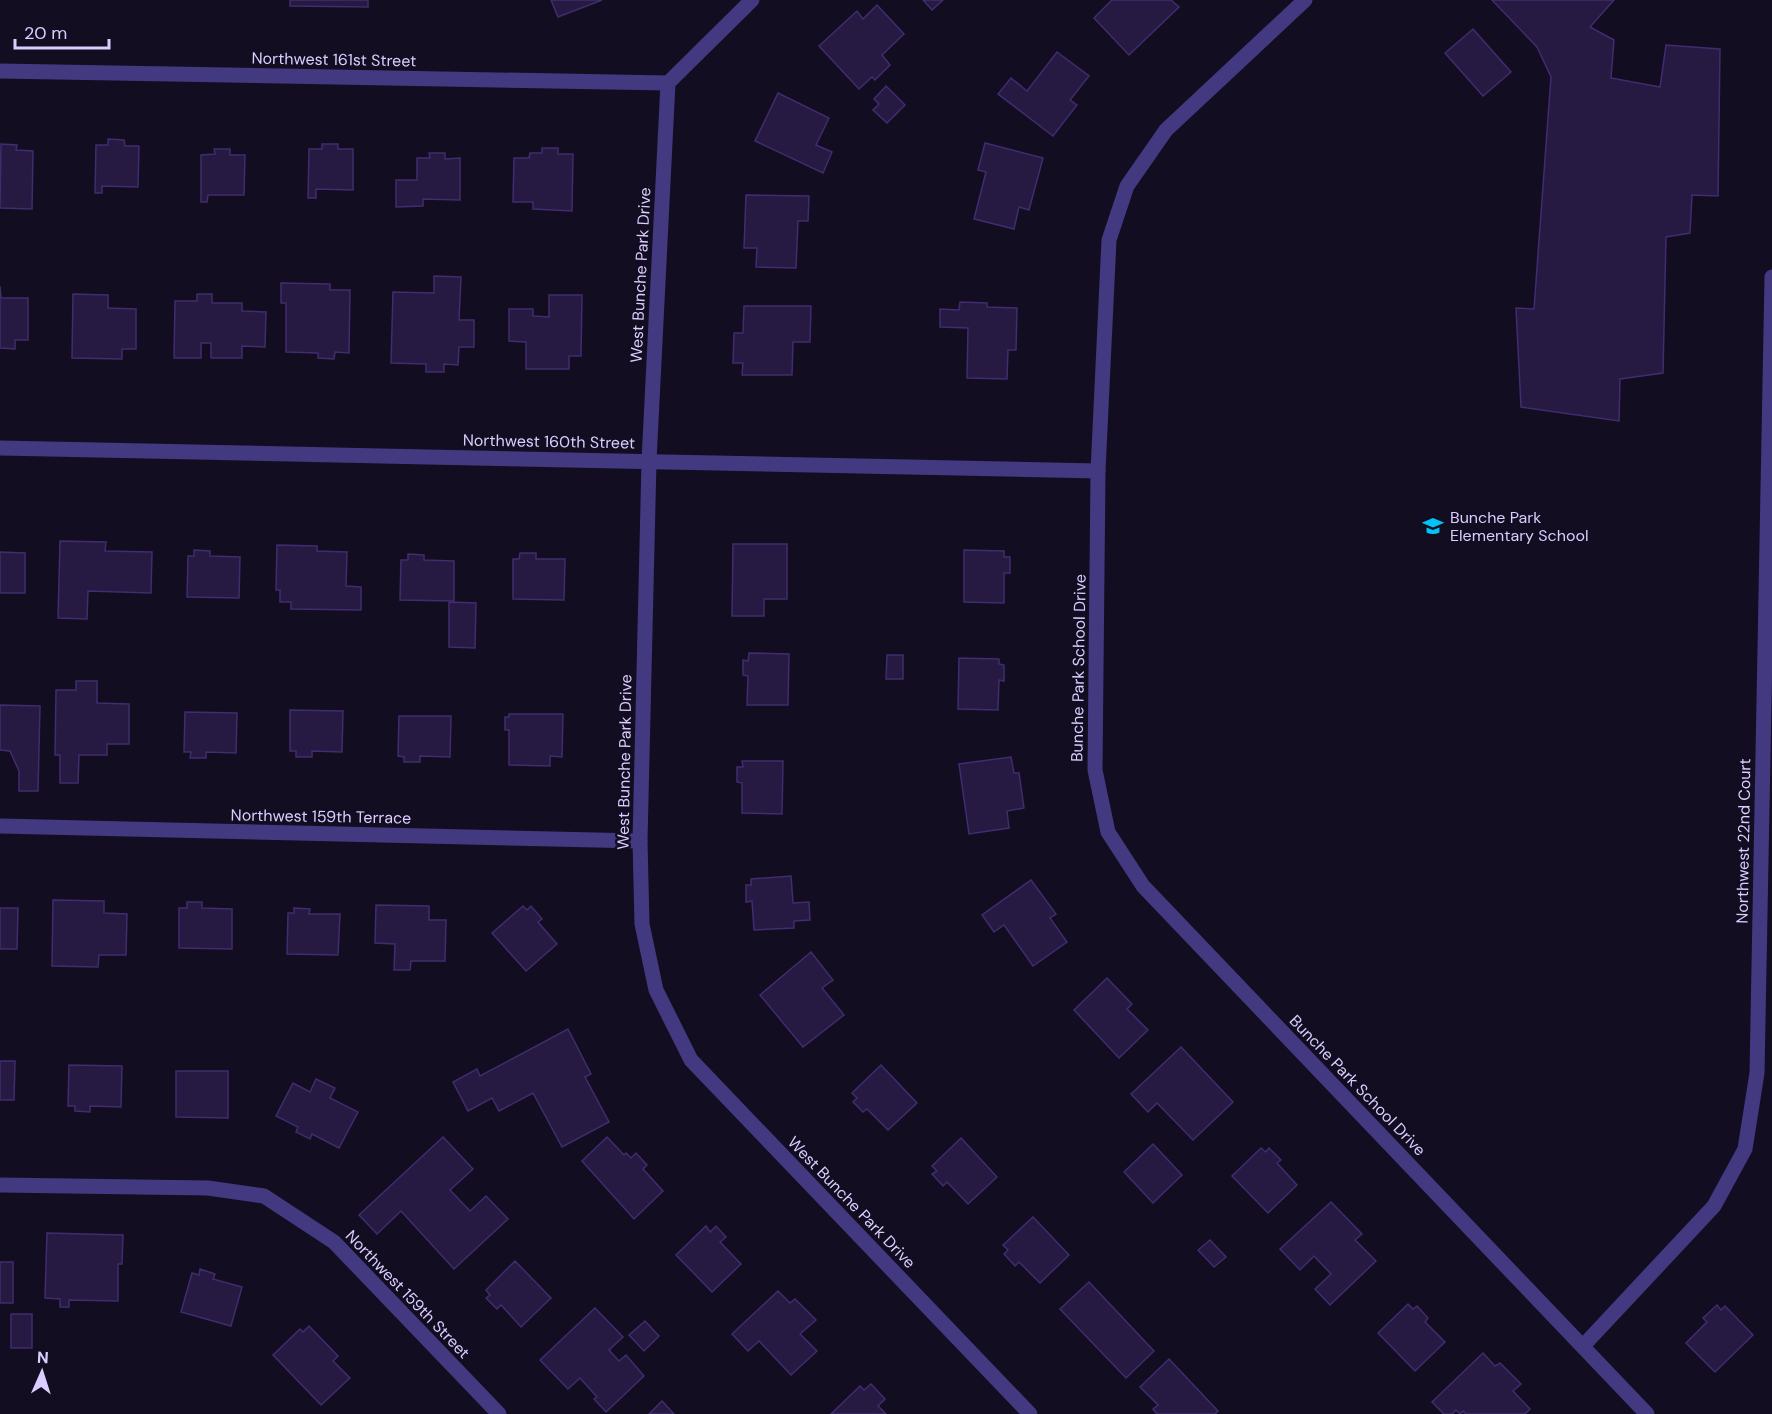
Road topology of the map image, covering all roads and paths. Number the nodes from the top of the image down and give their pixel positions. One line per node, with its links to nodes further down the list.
1 (752, 0): 4 (street)
2 (1305, 0): 8 (street, Bunche Park School Drive)
3 (0, 71): 4 (street, Northwest 161st Street)
4 (668, 83): 7 (street, West Bunche Park Drive)
5 (1772, 277): 12 (street, Northwest 22nd Court)
6 (0, 448): 7 (street, Northwest 160th Street)
7 (649, 461): 8 (street, Northwest 160th Street); 10 (street, West Bunche Park Drive)
8 (1098, 471): 12 (street, Bunche Park School Drive)
9 (0, 826): 10 (street, Northwest 159th Terrace)
10 (640, 841): 14 (street, West Bunche Park Drive)
11 (0, 1185): 13 (street, Northwest 159th Street)
12 (1583, 1346): 15 (street, Bunche Park School Drive)
13 (499, 1414)
14 (1030, 1414)
15 (1647, 1414)

